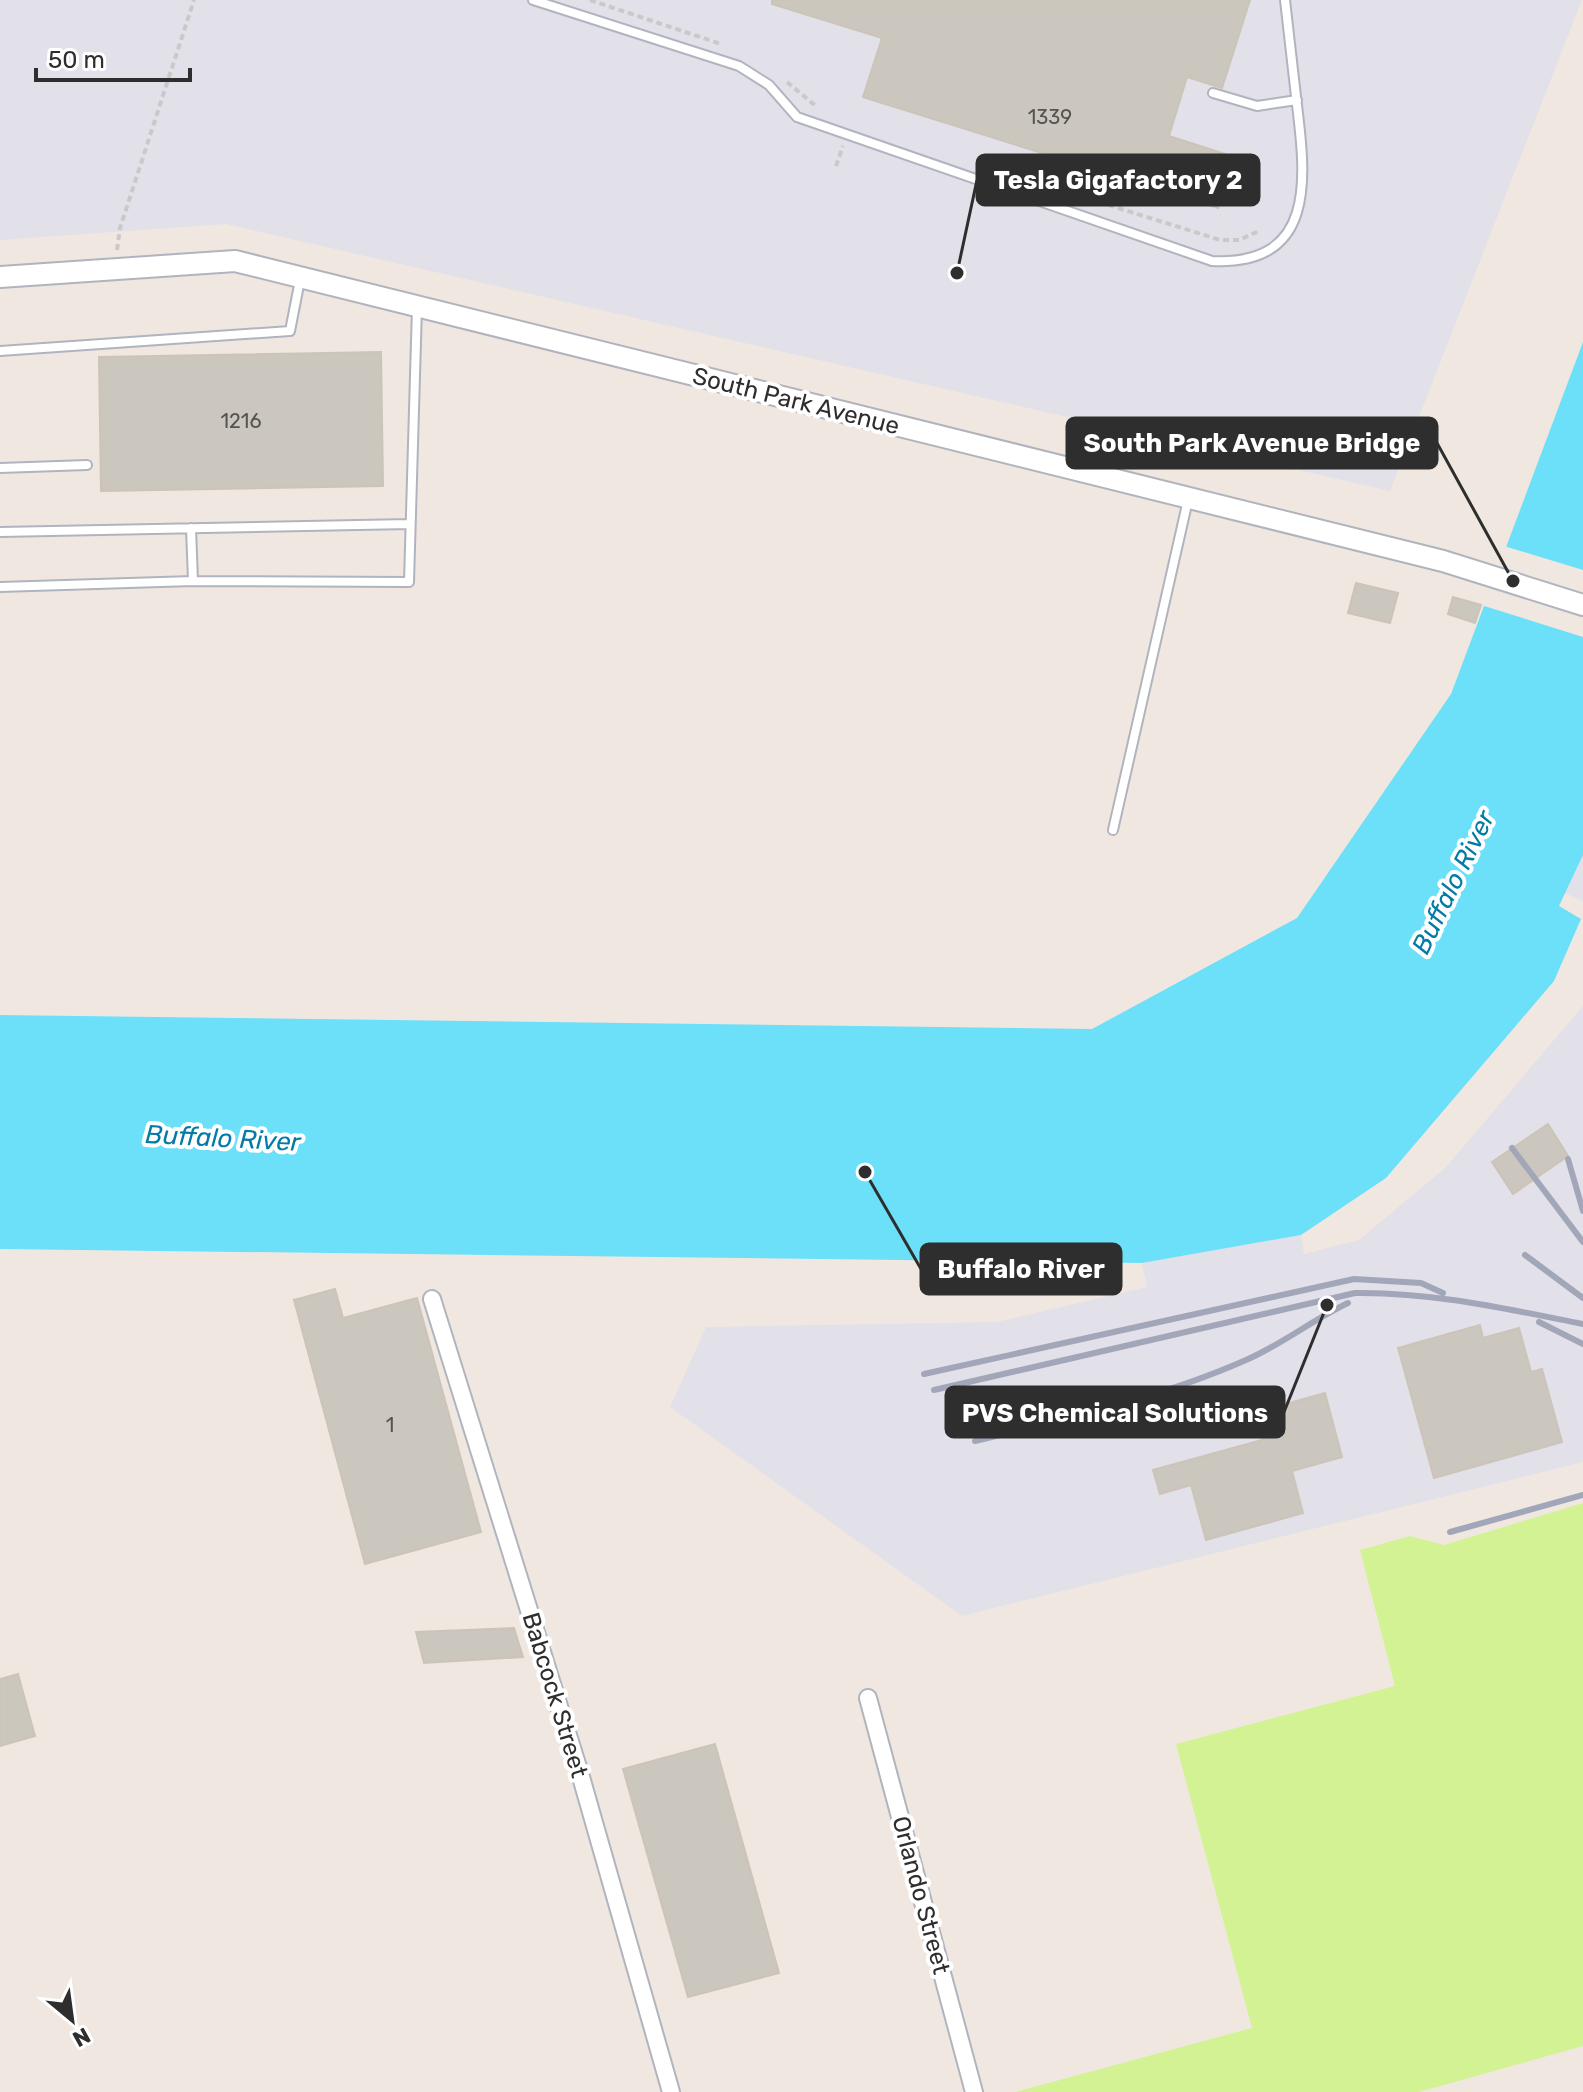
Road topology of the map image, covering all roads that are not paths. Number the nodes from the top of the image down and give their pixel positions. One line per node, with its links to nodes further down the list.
1 (533, 0): 4 (lane)
2 (1285, 0): 4 (lane)
3 (1213, 93): 4 (lane)
4 (1297, 100)
5 (301, 275): 6 (street, South Park Avenue); 7 (street, South Park Avenue); 8 (lane)
6 (0, 277)
7 (417, 306): 11 (street, South Park Avenue); 12 (lane)
8 (0, 351)
9 (87, 465): 10 (lane)
10 (0, 468)
11 (1188, 498): 17 (street, South Park Avenue); 18 (lane)
12 (410, 524): 13 (lane); 15 (lane)
13 (191, 528): 14 (lane); 15 (lane)
14 (0, 532)
15 (193, 581): 16 (lane)
16 (0, 587)
17 (1583, 605)
18 (1113, 830)
19 (432, 1299): 21 (street, Babcock Street)
20 (868, 1698): 22 (street, Orlando Street)
21 (671, 2092)
22 (974, 2092)

